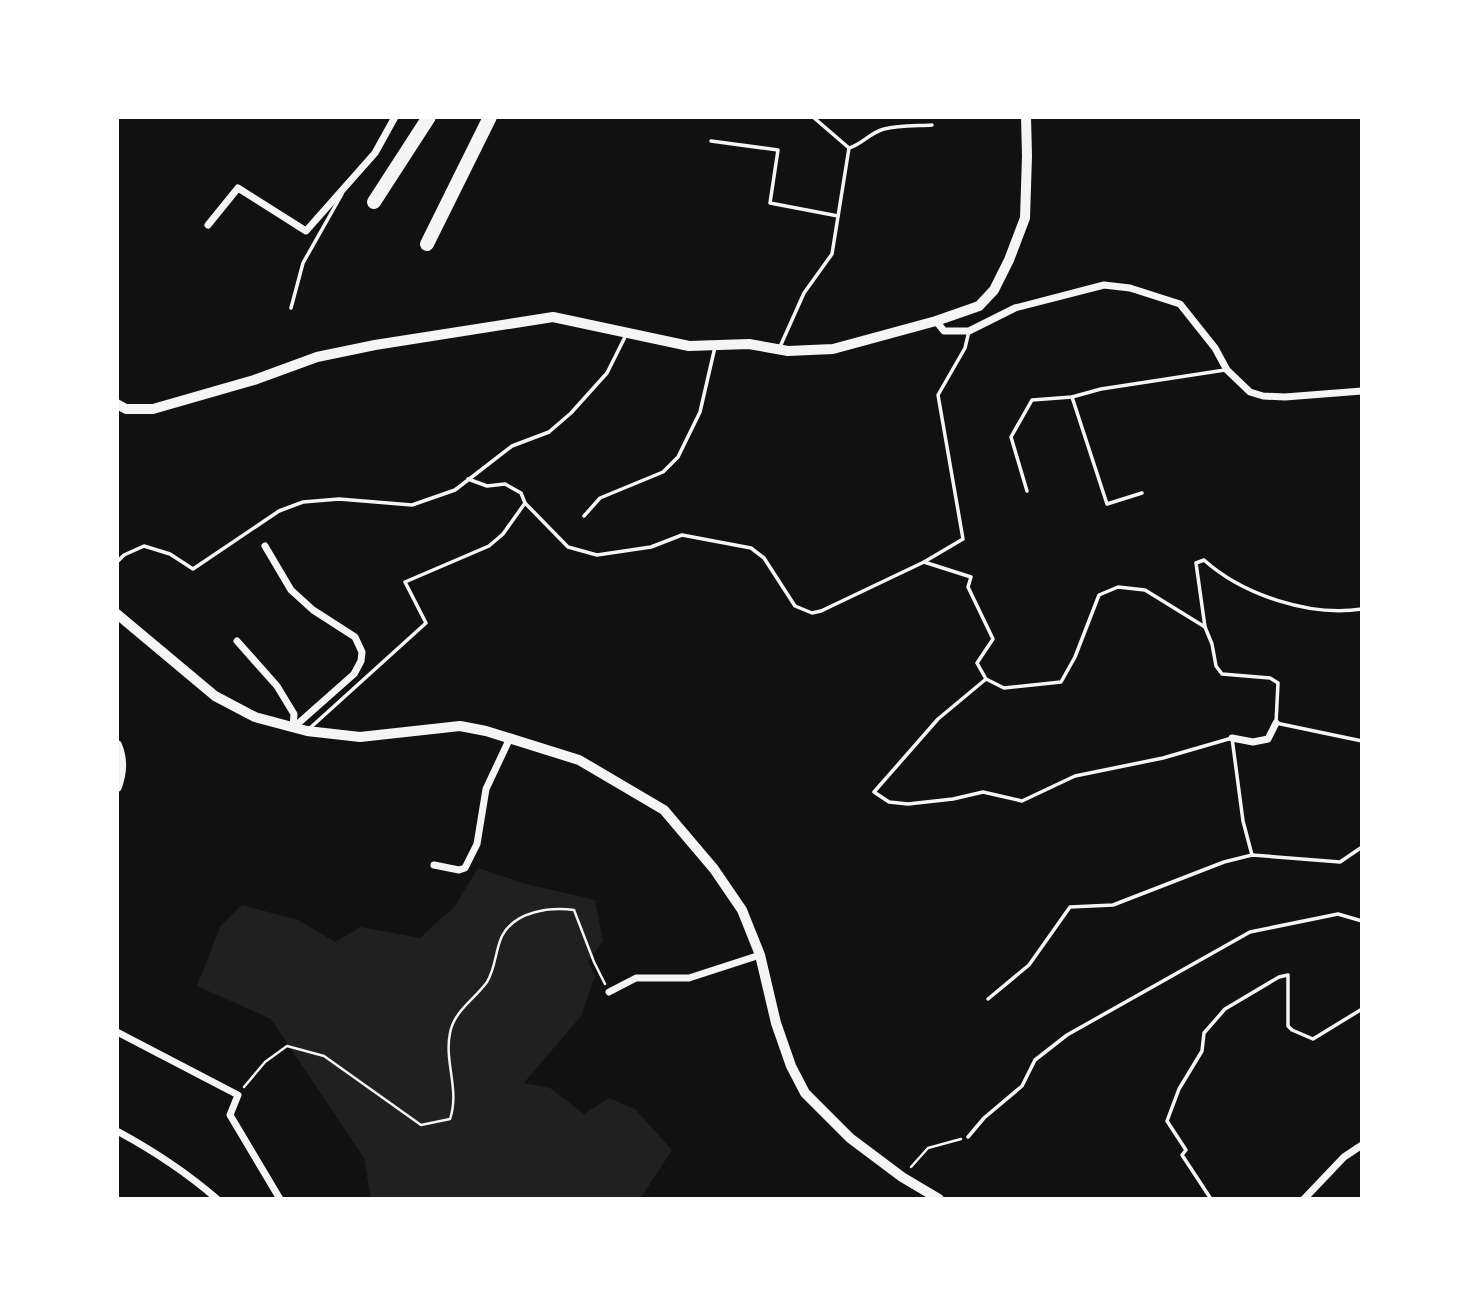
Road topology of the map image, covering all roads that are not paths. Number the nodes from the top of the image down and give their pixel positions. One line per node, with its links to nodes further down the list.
1 (395, 117): 9 (street)
2 (429, 117): 10 (highway)
3 (490, 117): 13 (highway)
4 (813, 117): 8 (lane)
5 (1026, 117): 15 (street)
6 (932, 125): 8 (lane)
7 (711, 141): 11 (lane)
8 (849, 148): 11 (lane)
9 (346, 186): 12 (street); 14 (lane)
10 (374, 202)
11 (838, 216): 19 (lane)
12 (208, 225)
13 (427, 244)
14 (291, 308)
15 (936, 321): 16 (street); 19 (street)
16 (970, 331): 20 (street); 31 (lane)
17 (627, 334): 18 (street); 23 (street); 24 (lane)
18 (716, 345): 19 (street); 28 (lane)
19 (779, 350)
20 (1227, 370): 21 (street); 22 (lane)
21 (1362, 391)
22 (1072, 397): 25 (lane); 26 (lane)
23 (117, 404)
24 (468, 479): 27 (lane); 30 (lane)
25 (1027, 491)
26 (1142, 493)
27 (526, 503): 31 (lane); 39 (lane)
28 (584, 516)
29 (265, 546): 38 (street)
30 (117, 562)
31 (924, 562): 36 (lane)
32 (1362, 609): 34 (lane)
33 (117, 614): 38 (street)
34 (1205, 627): 36 (lane); 37 (lane)
35 (237, 641): 38 (street)
36 (986, 679): 41 (lane)
37 (1276, 723): 41 (street); 42 (lane)
38 (293, 727): 39 (street)
39 (307, 731): 40 (street)
40 (510, 738): 47 (street); 49 (street)
41 (1232, 738): 46 (lane)
42 (1362, 741)
43 (117, 745): 44 (street)
44 (117, 787)
45 (1362, 847): 46 (lane)
46 (1252, 855): 51 (lane)
47 (434, 865)
48 (1362, 920): 55 (lane)
49 (760, 955): 50 (street); 59 (street)
50 (608, 992)
51 (988, 999)
52 (1362, 1009): 60 (lane)
53 (117, 1032): 58 (street)
54 (117, 1131): 57 (street)
55 (968, 1137)
56 (1362, 1144): 61 (street)
57 (217, 1199)
58 (279, 1199)
59 (939, 1199)
60 (1211, 1199)
61 (1304, 1199)

